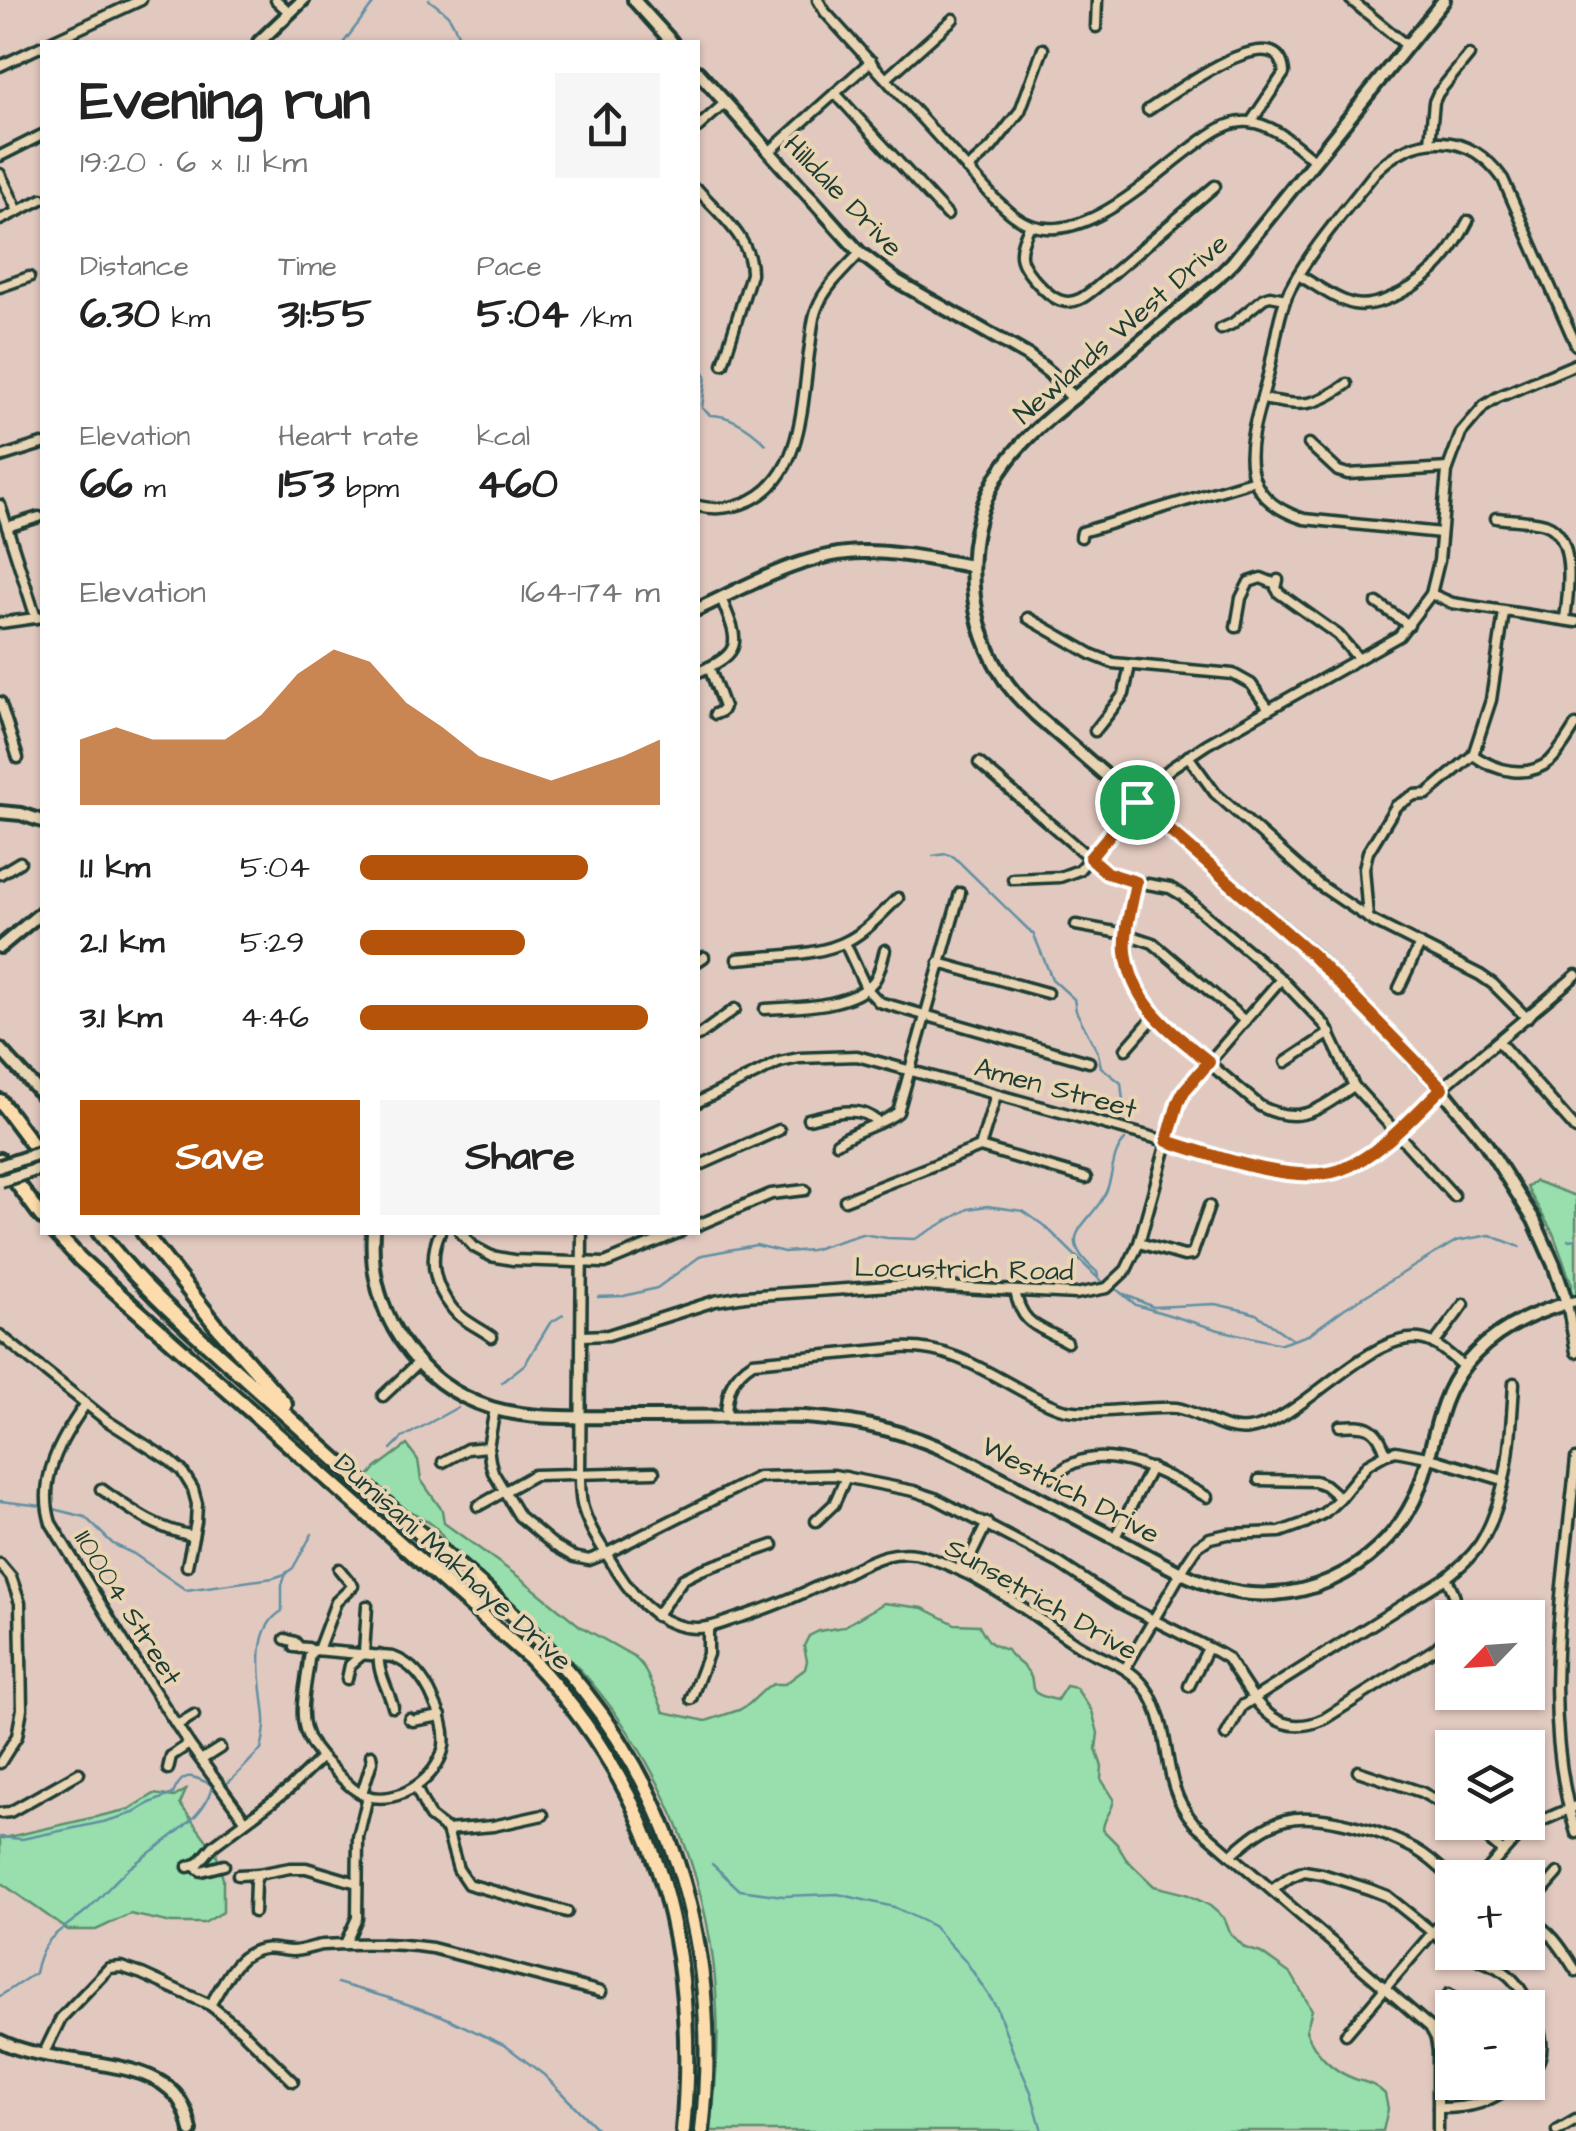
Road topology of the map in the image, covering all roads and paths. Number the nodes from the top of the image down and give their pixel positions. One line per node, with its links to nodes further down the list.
1 (105, 0): 11 (street)
2 (141, 0): 11 (street)
3 (276, 0): 10 (street)
4 (303, 0): 10 (street)
5 (634, 0): 16 (street)
6 (818, 0): 21 (street)
7 (1096, 0): 13 (street)
8 (1350, 0): 17 (street)
9 (1444, 0): 17 (street, Newlands West Drive)
10 (289, 12): 15 (street)
11 (111, 14): 14 (street)
12 (953, 19): 24 (street)
13 (1096, 27)
14 (54, 40)
15 (261, 40)
16 (670, 40)
17 (1407, 46): 34 (street, Newlands West Drive)
18 (40, 47): 22 (street)
19 (1043, 50): 35 (street)
20 (1469, 54): 31 (street)
21 (870, 61): 24 (street); 25 (street)
22 (0, 66)
23 (700, 74): 26 (street, Hilldale Drive)
24 (887, 78): 35 (street)
25 (834, 93): 32 (street); 41 (street)
26 (726, 103): 29 (street); 32 (street, Hilldale Drive)
27 (1148, 110): 28 (street)
28 (1250, 122): 34 (street); 44 (street)
29 (700, 126)
30 (40, 136): 33 (street)
31 (1430, 142): 46 (street); 51 (street)
32 (770, 152): 45 (street, Hilldale Drive)
33 (0, 156)
34 (1315, 161): 55 (street, Newlands West Drive)
35 (967, 169): 44 (street)
36 (0, 174): 40 (street)
37 (1216, 186): 44 (street)
38 (700, 192): 52 (street)
39 (40, 200): 40 (street)
40 (18, 211): 42 (street)
41 (947, 215)
42 (0, 220)
43 (1468, 221): 46 (street)
44 (1030, 225)
45 (860, 252): 55 (street, Hilldale Drive); 63 (street)
46 (1298, 274): 49 (street)
47 (29, 277): 48 (street)
48 (0, 287)
49 (1286, 299): 50 (street); 56 (street)
50 (1221, 329)
51 (1576, 346)
52 (723, 364)
53 (1576, 364): 60 (street)
54 (1347, 384): 56 (street)
55 (1074, 398): 69 (street, Newlands West Drive)
56 (1263, 399): 61 (street)
57 (1309, 444): 60 (street)
58 (40, 445): 59 (street)
59 (0, 457)
60 (1448, 468): 67 (street)
61 (1255, 480): 67 (street); 68 (street)
62 (0, 505): 66 (street)
63 (700, 506)
64 (39, 517): 66 (street)
65 (1496, 518): 77 (street)
66 (7, 527): 75 (street)
67 (1441, 533): 70 (street)
68 (1081, 537)
69 (972, 566): 71 (street); 95 (street, Newlands West Drive)
70 (1432, 594): 74 (street); 80 (street)
71 (721, 598): 73 (street); 84 (street)
72 (1377, 604): 80 (street)
73 (700, 608)
74 (1504, 612): 77 (street); 92 (street)
75 (39, 617): 79 (street)
76 (1028, 618): 83 (street)
77 (1566, 619): 78 (street)
78 (1576, 622)
79 (0, 623)
80 (1408, 625): 82 (street)
81 (1236, 626): 82 (street)
82 (1358, 658): 87 (street)
83 (1130, 665): 87 (street); 90 (street)
84 (710, 667): 85 (street); 88 (street)
85 (700, 671)
86 (0, 702): 93 (street)
87 (1269, 709): 91 (street)
88 (715, 714)
89 (1576, 726): 92 (street)
90 (1094, 731)
91 (1188, 756): 95 (street); 106 (street)
92 (1473, 756): 106 (street)
93 (18, 758)
94 (979, 762): 98 (street)
95 (1137, 802): 98 (street); 136 (street, Newlands West Drive)
96 (0, 812): 97 (street)
97 (40, 820)
98 (1090, 858): 101 (street); 102 (street)
99 (20, 862): 100 (street)
100 (0, 874)
101 (1014, 879)
102 (1136, 882): 108 (street); 116 (street)
103 (960, 892): 114 (street)
104 (898, 898): 109 (street)
105 (40, 914): 111 (street)
106 (1368, 918): 110 (street)
107 (1076, 925): 108 (street)
108 (1126, 934): 123 (street); 125 (street)
109 (845, 943): 113 (street); 117 (street)
110 (1420, 944): 118 (street); 124 (street)
111 (0, 947)
112 (885, 950): 117 (street)
113 (737, 959)
114 (939, 963): 119 (street); 122 (street)
115 (1576, 975): 124 (street, Amen Street)
116 (1281, 980): 125 (street, Locustrich Road); 126 (street)
117 (866, 988): 121 (street); 122 (street)
118 (1399, 988)
119 (1047, 993)
120 (734, 1009): 127 (street)
121 (765, 1009)
122 (926, 1016): 131 (street); 134 (street)
123 (1154, 1016): 130 (street); 132 (street)
124 (1527, 1018): 128 (street, Amen Street)
125 (1245, 1021): 132 (street, Locustrich Road)
126 (1330, 1033): 133 (street); 135 (street)
127 (700, 1034)
128 (1499, 1042): 136 (street, Amen Street); 143 (street)
129 (0, 1049): 137 (street)
130 (1126, 1049)
131 (1089, 1062)
132 (1209, 1062): 135 (street); 146 (street, Locustrich Road)
133 (1286, 1062)
134 (910, 1070): 138 (street, Amen Street); 139 (street, Amen Street); 142 (street)
135 (1354, 1086): 145 (street)
136 (1442, 1088): 145 (street, Amen Street); 173 (street, Newlands West Drive)
137 (40, 1093)
138 (996, 1095): 146 (street, Amen Street); 148 (street)
139 (700, 1101)
140 (0, 1102): 149 (main road)
141 (808, 1119): 142 (street)
142 (878, 1123): 147 (street)
143 (1576, 1129)
144 (779, 1130): 152 (street)
145 (1397, 1131): 146 (street, Amen Street); 157 (street)
146 (1167, 1141): 170 (street, Locustrich Road)
147 (837, 1143)
148 (980, 1147): 154 (street); 158 (street)
149 (40, 1152)
150 (40, 1154): 151 (street, bridge)
151 (0, 1163): 160 (main road)
152 (700, 1165)
153 (40, 1169): 155 (street, bridge)
154 (1086, 1178)
155 (1, 1181)
156 (805, 1190): 161 (street)
157 (1454, 1196)
158 (845, 1200)
159 (1210, 1206): 170 (street)
160 (40, 1214)
161 (700, 1224)
162 (58, 1235): 294 (main road, Dumisani Makhaye Drive)
163 (102, 1235): 191 (main road, Dumisani Makhaye Drive)
164 (145, 1235): 191 (main road)
165 (373, 1235): 181 (street, Westrich Drive)
166 (439, 1235): 177 (street)
167 (463, 1235): 171 (street)
168 (582, 1235): 171 (street)
169 (673, 1235): 171 (street)
170 (1139, 1244): 172 (street, Locustrich Road)
171 (581, 1262): 176 (street)
172 (1015, 1291): 176 (street, Locustrich Road); 178 (street)
173 (1571, 1302): 180 (street, Newlands West Drive); 182 (street, Westrich Drive)
174 (1464, 1304): 179 (street)
175 (0, 1335): 185 (street)
176 (582, 1336): 188 (street)
177 (492, 1337)
178 (1068, 1342)
179 (1434, 1344): 182 (street); 187 (street)
180 (1576, 1352)
181 (418, 1363): 184 (street); 186 (street, Westrich Drive)
182 (1464, 1367): 193 (street, Westrich Drive)
183 (1514, 1383): 202 (street)
184 (384, 1396)
185 (85, 1404): 210 (street); 241 (street, 110004 Street)
186 (496, 1409): 188 (street, Westrich Drive); 190 (street)
187 (726, 1416): 188 (street, Westrich Drive); 211 (street, Westrich Drive)
188 (582, 1417): 198 (street)
189 (1340, 1426): 192 (street)
190 (488, 1447): 195 (street); 204 (street)
191 (326, 1450): 295 (main road, Dumisani Makhaye Drive)
192 (1386, 1454): 193 (street); 206 (street)
193 (1428, 1457): 202 (street); 219 (street, Westrich Drive)
194 (1576, 1459): 214 (street)
195 (443, 1462)
196 (1150, 1468): 200 (street); 205 (street); 211 (street)
197 (654, 1472): 198 (street)
198 (580, 1474): 204 (street); 213 (street)
199 (846, 1477): 208 (street); 209 (street); 213 (street)
200 (1053, 1478)
201 (1259, 1480): 206 (street)
202 (1503, 1480): 220 (street)
203 (102, 1489): 210 (street)
204 (503, 1490): 207 (street); 213 (street)
205 (1207, 1496)
206 (1340, 1498): 219 (street)
207 (478, 1506)
208 (816, 1520)
209 (987, 1524): 218 (street); 224 (street)
210 (193, 1536): 216 (street)
211 (1115, 1538): 219 (street, Westrich Drive)
212 (773, 1545): 223 (street)
213 (607, 1553): 223 (street)
214 (1571, 1555): 255 (street)
215 (0, 1564): 248 (street)
216 (187, 1566)
217 (339, 1569): 229 (street)
218 (962, 1572): 225 (street, Sunsetrich Drive); 232 (street, Sunsetrich Drive)
219 (1180, 1573): 224 (street)
220 (1446, 1578): 221 (street); 235 (street)
221 (1456, 1600)
222 (367, 1606): 230 (street)
223 (656, 1616): 225 (street, Sunsetrich Drive)
224 (1154, 1620): 227 (street); 232 (street)
225 (708, 1627): 236 (street)
226 (285, 1639): 229 (street)
227 (1208, 1648): 234 (street); 235 (street)
228 (1435, 1648): 235 (street)
229 (315, 1651): 230 (street); 246 (street)
230 (364, 1653): 231 (street); 233 (street)
231 (378, 1655): 237 (street); 239 (street)
232 (1125, 1669): 263 (street, Sunsetrich Drive)
233 (347, 1679)
234 (1190, 1686)
235 (1255, 1698): 242 (street)
236 (691, 1699)
237 (393, 1707)
238 (194, 1715): 241 (street)
239 (440, 1716): 240 (street); 252 (street)
240 (409, 1719)
241 (177, 1725): 243 (street, 110004 Street)
242 (1226, 1735)
243 (189, 1744): 247 (street, 110004 Street); 249 (street)
244 (220, 1748): 247 (street)
245 (372, 1755): 253 (street)
246 (321, 1758): 253 (street); 258 (street)
247 (201, 1760): 258 (street, 110004 Street)
248 (0, 1763)
249 (168, 1768)
250 (1358, 1771): 254 (street)
251 (79, 1773): 256 (street)
252 (416, 1788): 253 (street); 259 (street)
253 (365, 1795): 270 (street)
254 (1435, 1800)
255 (1572, 1807): 260 (street); 262 (street)
256 (0, 1813)
257 (543, 1815): 259 (street)
258 (246, 1820): 265 (street)
259 (447, 1830): 274 (street)
260 (1576, 1834)
261 (1489, 1840): 262 (street)
262 (1502, 1851): 264 (street)
263 (1232, 1854): 266 (street); 272 (street, Sunsetrich Drive)
264 (1495, 1860)
265 (224, 1865)
266 (1435, 1865)
267 (1558, 1873): 271 (street)
268 (258, 1874): 269 (street); 270 (street); 273 (street)
269 (238, 1875)
270 (357, 1883): 279 (street)
271 (1545, 1888)
272 (1273, 1889): 277 (street); 282 (street, Sunsetrich Drive)
273 (254, 1912)
274 (567, 1912)
275 (1435, 1929): 277 (street)
276 (1545, 1929): 281 (street)
277 (1432, 1932): 278 (street); 282 (street)
278 (1435, 1934)
279 (345, 1944): 284 (street); 285 (street)
280 (1500, 1970): 283 (street)
281 (1576, 1971)
282 (1386, 1988): 286 (street); 291 (street, Sunsetrich Drive)
283 (1520, 1990)
284 (601, 1992)
285 (210, 2005): 288 (street); 289 (street)
286 (1346, 2034)
287 (0, 2037): 288 (street)
288 (43, 2056): 293 (street)
289 (293, 2081)
290 (1487, 2100): 291 (street)
291 (1438, 2108): 296 (street, Sunsetrich Drive)
292 (1576, 2120): 297 (street)
293 (192, 2131)
294 (683, 2131)
295 (702, 2131)
296 (1438, 2131)
297 (1556, 2131)

